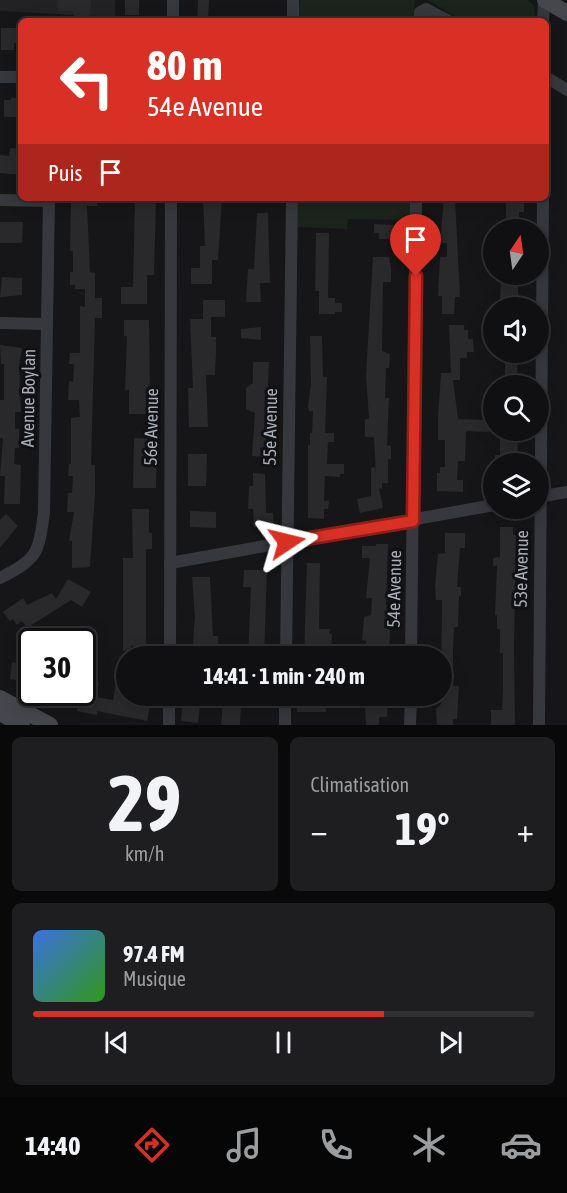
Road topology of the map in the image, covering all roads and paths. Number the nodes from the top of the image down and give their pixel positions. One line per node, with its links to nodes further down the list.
1 (174, 0): 5 (street)
2 (293, 0): 6 (street)
3 (545, 0): 4 (street); 7 (street)
4 (567, 13)
5 (173, 18)
6 (293, 18)
7 (543, 18)
8 (0, 77): 9 (street)
9 (18, 77)
10 (549, 79): 11 (street)
11 (567, 90)
12 (0, 200): 13 (street)
13 (18, 200)
14 (49, 201): 20 (street, Avenue Boylan)
15 (171, 201): 28 (street, 56e Avenue)
16 (292, 201): 27 (street, 55e Avenue)
17 (416, 201): 26 (street, 54e Avenue)
18 (543, 201): 21 (street, 53e Avenue)
19 (0, 323): 20 (street)
20 (46, 324): 29 (street, Avenue Boylan)
21 (540, 453)
22 (567, 492): 23 (street)
23 (549, 495)
24 (483, 507): 26 (street)
25 (539, 519): 43 (street, 53e Avenue)
26 (413, 521): 27 (street); 32 (street, 54e Avenue)
27 (287, 542): 28 (street); 31 (street, 55e Avenue)
28 (170, 563): 30 (street, 56e Avenue)
29 (0, 578)
30 (170, 646)
31 (286, 646)
32 (411, 646)
33 (0, 698): 39 (street)
34 (169, 706): 40 (street)
35 (285, 706): 41 (street)
36 (411, 706): 42 (street)
37 (0, 713): 38 (street)
38 (22, 725)
39 (50, 725)
40 (169, 725)
41 (285, 725)
42 (410, 725)
43 (539, 725)

